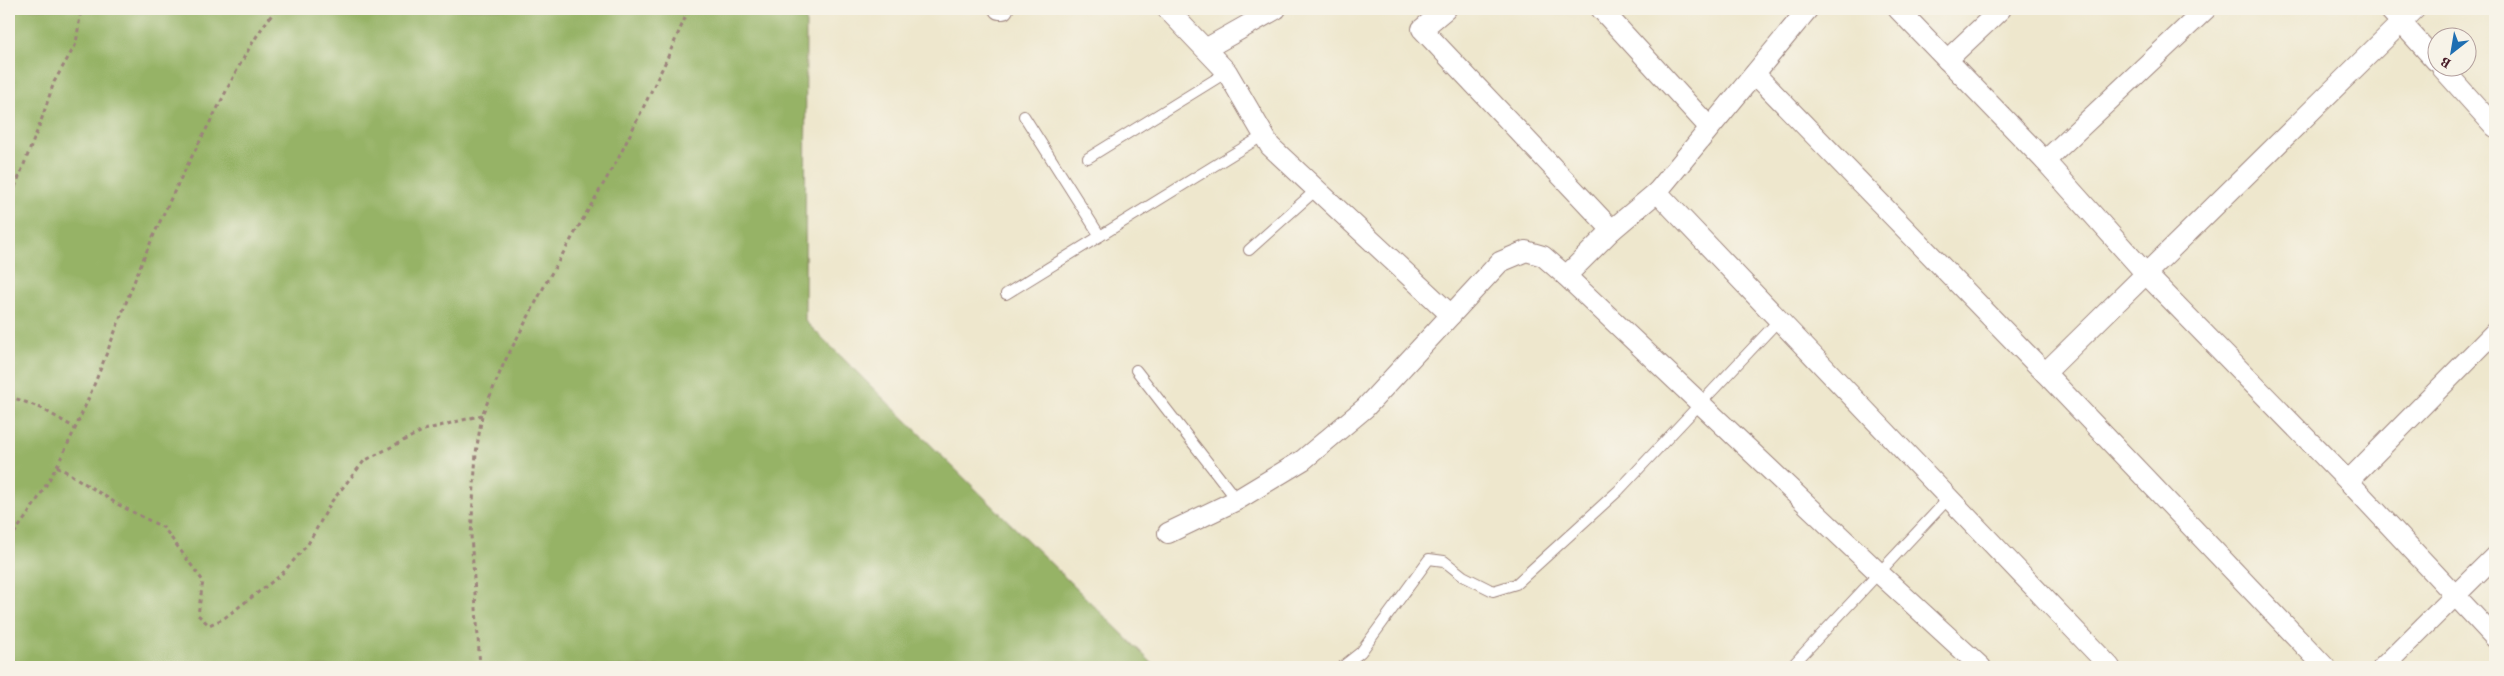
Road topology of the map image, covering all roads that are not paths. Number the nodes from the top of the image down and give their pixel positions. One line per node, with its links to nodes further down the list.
1 (999, 9): 2 (street)
2 (1002, 9)
3 (1167, 9): 13 (street)
4 (1276, 9): 13 (street)
5 (1446, 9): 26 (street)
6 (1600, 9): 19 (street)
7 (1808, 9): 16 (street)
8 (1898, 9): 14 (street)
9 (2001, 9): 14 (street)
10 (2206, 9): 23 (street)
11 (2402, 13): 12 (street); 29 (street)
12 (2426, 47)
13 (1207, 48): 15 (street)
14 (1947, 60): 23 (street)
15 (1227, 72): 21 (street); 22 (lane)
16 (1755, 74): 19 (street); 36 (street)
17 (2451, 78): 20 (street)
18 (1024, 116): 27 (lane)
19 (1709, 127): 25 (street)
20 (2495, 128)
21 (1264, 135): 24 (street); 27 (lane)
22 (1088, 158)
23 (2045, 161): 29 (street)
24 (1316, 190): 28 (lane); 32 (street)
25 (1657, 192): 26 (street); 33 (street)
26 (1612, 230): 30 (street)
27 (1100, 236): 31 (lane)
28 (1249, 250)
29 (2147, 275): 36 (street); 38 (street)
30 (1566, 276): 32 (street); 37 (street)
31 (1006, 294)
32 (1451, 315): 40 (street)
33 (1779, 320): 37 (lane); 39 (street)
34 (2495, 332): 38 (street)
35 (1136, 370): 40 (lane)
36 (2045, 373): 50 (street)
37 (1700, 404): 43 (street); 46 (lane)
38 (2348, 481): 44 (street)
39 (1949, 498): 43 (lane); 49 (street)
40 (1237, 500): 41 (street)
41 (1168, 532)
42 (2495, 556): 44 (street)
43 (1879, 574): 47 (lane); 48 (street)
44 (2456, 595): 45 (street); 51 (street)
45 (2495, 638)
46 (1342, 667)
47 (1791, 667)
48 (1981, 667)
49 (2110, 667)
50 (2325, 667)
51 (2384, 667)

